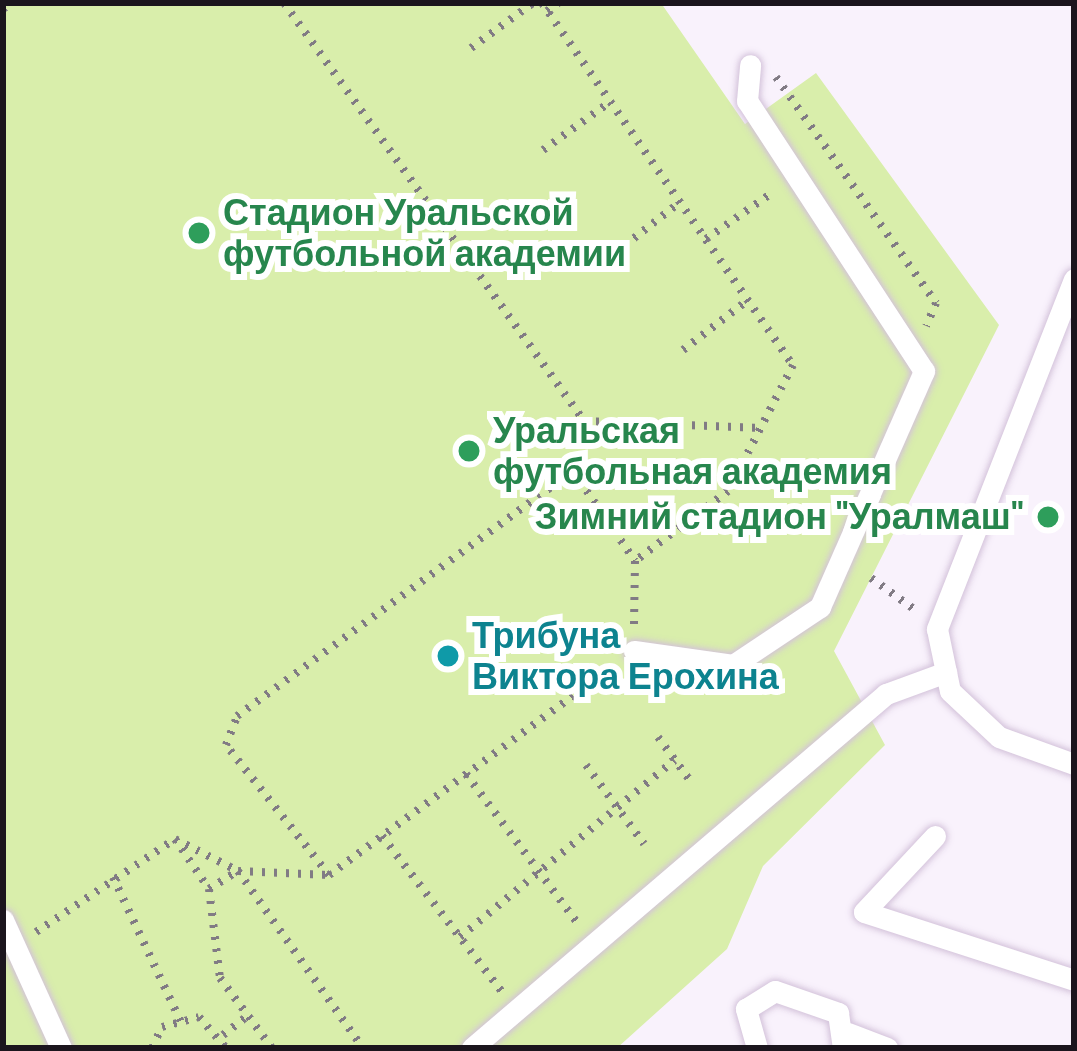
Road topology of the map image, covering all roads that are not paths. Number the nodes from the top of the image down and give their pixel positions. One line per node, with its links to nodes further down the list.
1 (750, 65): 3 (lane)
2 (1074, 279): 4 (lane)
3 (634, 651)
4 (946, 672): 5 (lane); 11 (lane)
5 (1074, 764)
6 (935, 836): 8 (lane)
7 (3, 920): 10 (lane)
8 (1074, 980)
9 (846, 1041): 12 (lane); 13 (lane)
10 (61, 1048)
11 (472, 1048)
12 (757, 1048)
13 (887, 1048)

